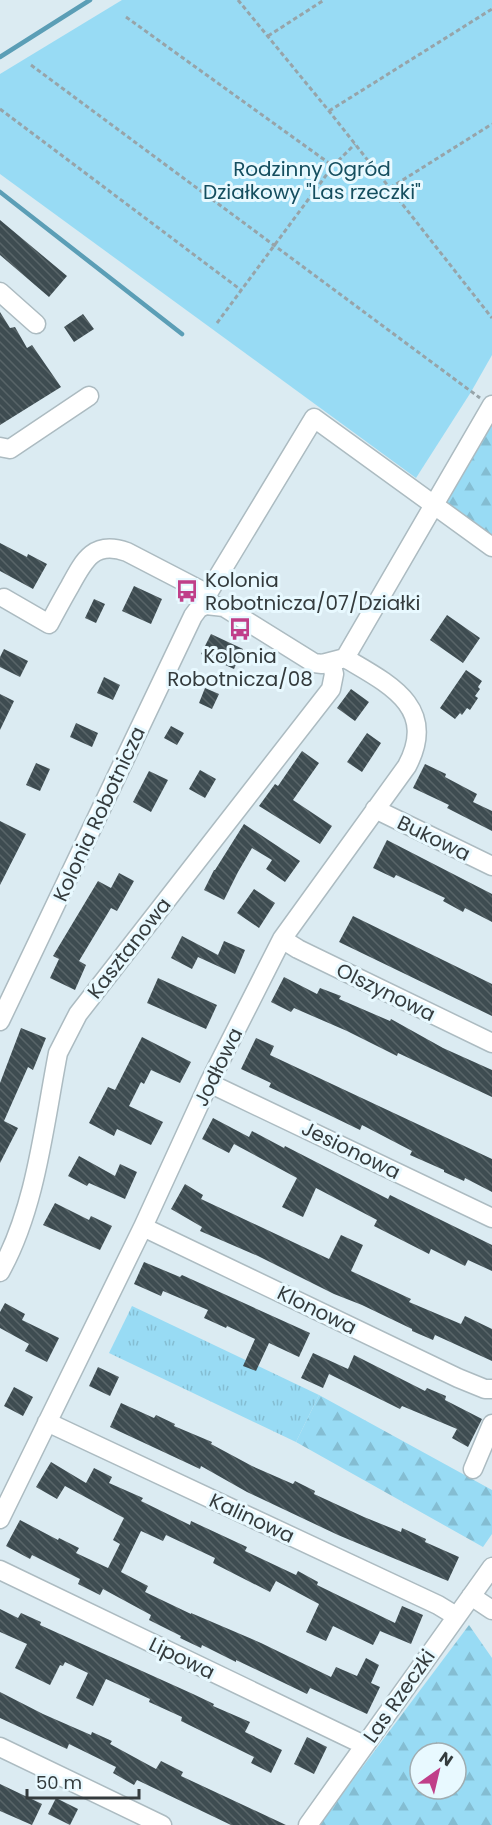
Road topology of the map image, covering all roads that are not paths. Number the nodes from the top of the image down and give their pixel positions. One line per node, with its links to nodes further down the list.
1 (0, 292): 2 (street)
2 (36, 324)
3 (88, 396): 5 (street)
4 (492, 405): 6 (street, Kasztanowa)
5 (0, 447)
6 (434, 506): 7 (street); 9 (street, Kolonia Robotnicza); 10 (street, Kasztanowa)
7 (492, 547)
8 (1, 600): 9 (street)
9 (204, 601): 10 (street); 14 (street, Kolonia Robotnicza)
10 (338, 660): 11 (street, Jodłowa); 19 (street, Kasztanowa)
11 (375, 809): 12 (street, Bukowa); 13 (street, Jodłowa)
12 (492, 866)
13 (282, 939): 15 (street, Olszynowa); 16 (street, Jodłowa)
14 (0, 1021)
15 (492, 1043)
16 (209, 1083): 17 (street, Jesionowa); 18 (street, Jodłowa)
17 (492, 1218)
18 (143, 1227): 20 (street, Klonowa); 21 (street, Jodłowa)
19 (0, 1272)
20 (492, 1389)
21 (47, 1422): 24 (street, Jodłowa); 29 (street, Kalinowa)
22 (492, 1424): 23 (street)
23 (473, 1468)
24 (0, 1519)
25 (492, 1567): 27 (street, Las Rzeczki)
26 (0, 1570): 30 (street, Lipowa)
27 (471, 1596): 28 (street); 29 (street, Las Rzeczki)
28 (492, 1610)
29 (456, 1616): 30 (street, Las Rzeczki)
30 (364, 1745): 33 (street, Las Rzeczki)
31 (0, 1747): 32 (street)
32 (162, 1825)
33 (308, 1825)

